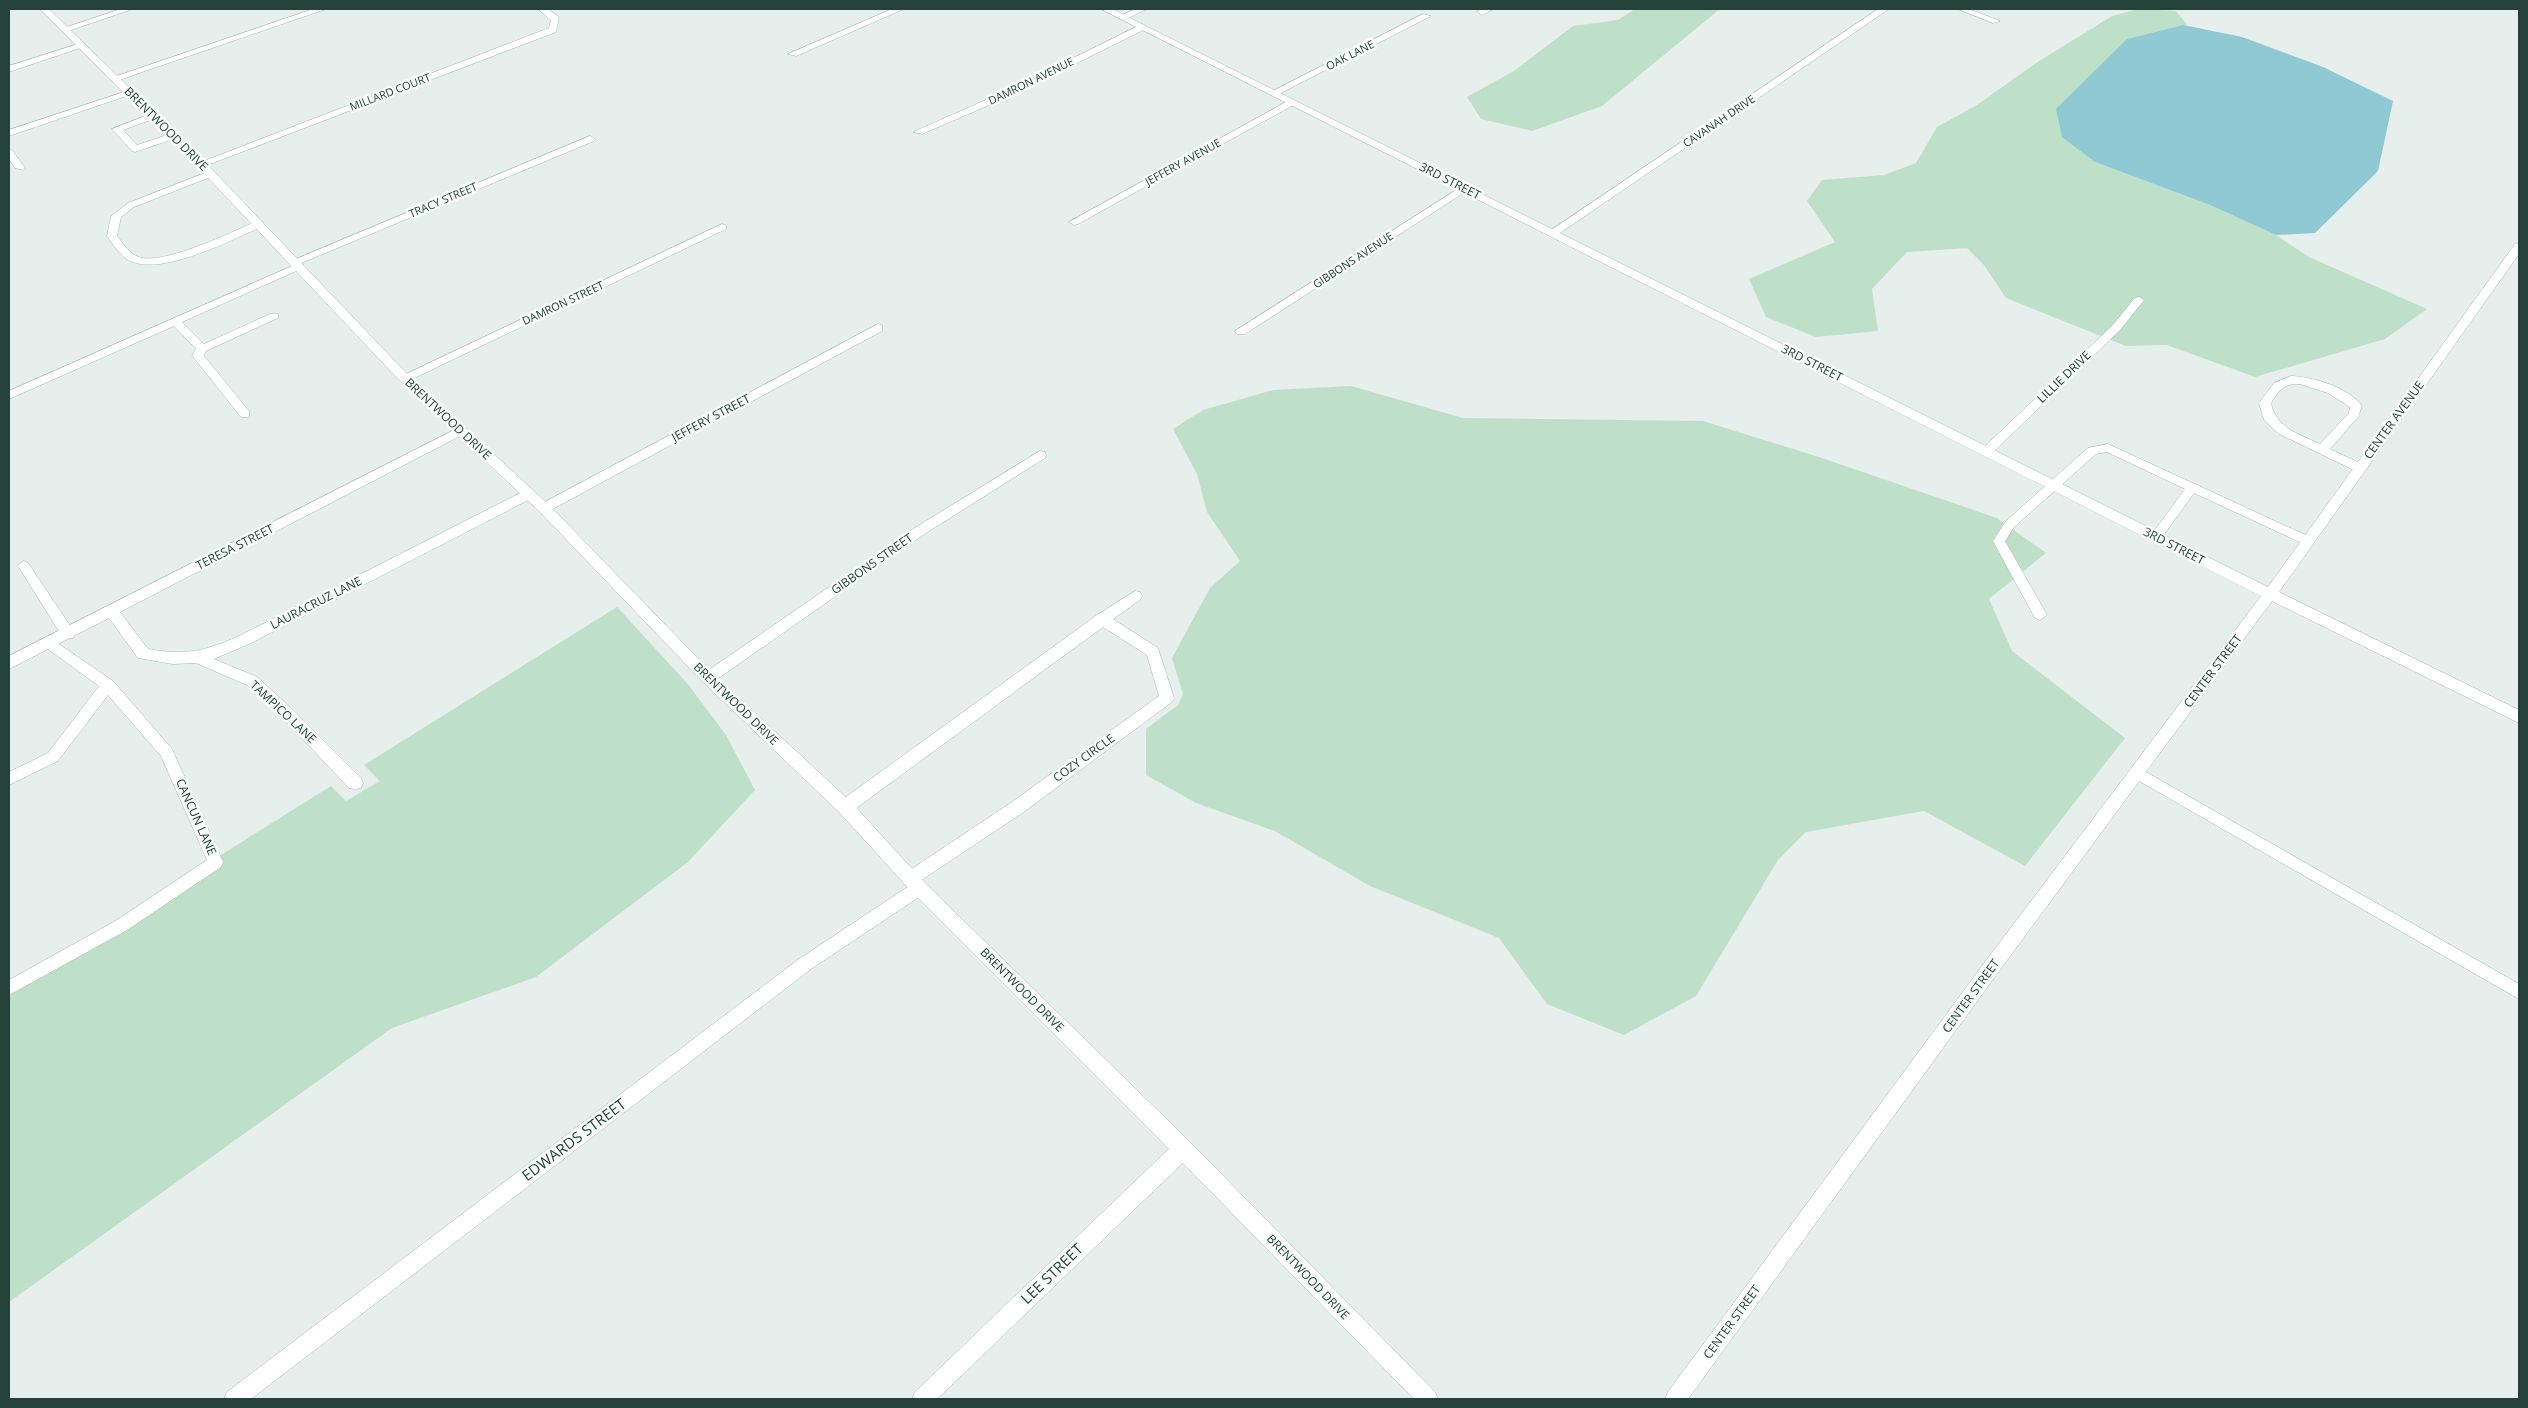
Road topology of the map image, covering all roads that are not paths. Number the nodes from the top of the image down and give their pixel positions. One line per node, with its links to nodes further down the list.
1 (44, 9): 14 (street, BRENTWOOD DRIVE)
2 (129, 9): 14 (lane)
3 (321, 9): 18 (street)
4 (542, 9): 29 (street, MILLARD COURT)
5 (899, 9): 16 (street)
6 (1105, 9): 11 (street, 3RD STREET)
7 (1142, 9): 11 (street)
8 (1884, 9): 34 (street, CAVANAH DRIVE)
9 (1962, 9): 12 (lane)
10 (1426, 16): 20 (street, OAK LANE)
11 (1122, 17): 13 (street, 3RD STREET)
12 (1996, 21)
13 (1142, 27): 20 (street, 3RD STREET); 23 (street, DAMRON AVENUE)
14 (65, 29): 15 (street, BRENTWOOD DRIVE)
15 (81, 46): 17 (street); 18 (street, BRENTWOOD DRIVE)
16 (793, 54)
17 (9, 69)
18 (116, 78): 19 (street, BRENTWOOD DRIVE)
19 (130, 93): 22 (street, BRENTWOOD DRIVE); 24 (lane)
20 (1274, 93): 21 (street, 3RD STREET)
21 (1292, 103): 30 (street, 3RD STREET); 31 (street, JEFFERY AVENUE)
22 (153, 116): 25 (street, BRENTWOOD DRIVE); 25 (lane)
23 (918, 132)
24 (9, 133)
25 (173, 136): 29 (street, BRENTWOOD DRIVE)
26 (590, 139): 36 (street, TRACY STREET)
27 (9, 152): 28 (lane)
28 (20, 168)
29 (205, 169): 32 (street, BRENTWOOD DRIVE); 32 (lane)
30 (1464, 188): 34 (street, 3RD STREET); 41 (street, GIBBONS AVENUE)
31 (1074, 222)
32 (259, 224): 36 (street, BRENTWOOD DRIVE)
33 (722, 227): 43 (street, DAMRON STREET)
34 (1553, 233): 48 (street, 3RD STREET)
35 (2519, 246): 50 (street, CENTER AVENUE)
36 (297, 264): 39 (lane); 43 (street, BRENTWOOD DRIVE)
37 (2140, 300): 48 (lane, LILLIE DRIVE)
38 (274, 316): 42 (lane)
39 (175, 321): 42 (lane); 44 (lane)
40 (878, 328): 54 (street, JEFFERY STREET)
41 (1241, 331)
42 (202, 349): 45 (lane)
43 (404, 378): 46 (street, BRENTWOOD DRIVE)
44 (9, 395)
45 (245, 414)
46 (460, 431): 53 (street, BRENTWOOD DRIVE); 60 (street, TERESA STREET)
47 (2322, 450): 47 (lane); 50 (lane)
48 (1987, 451): 51 (street, 3RD STREET)
49 (1040, 455): 67 (street, GIBBONS STREET)
50 (2360, 468): 56 (street, CENTER AVENUE)
51 (2055, 486): 52 (lane); 55 (street, 3RD STREET); 61 (lane)
52 (2192, 487): 55 (lane); 56 (lane)
53 (529, 494): 54 (street, BRENTWOOD DRIVE); 65 (street, LAURACRUZ LANE)
54 (544, 508): 67 (street, BRENTWOOD DRIVE)
55 (2156, 537): 58 (street, 3RD STREET)
56 (2308, 541): 58 (street, CENTER AVENUE)
57 (24, 566): 63 (lane)
58 (2270, 594): 69 (street, 3RD STREET); 70 (street, CENTER STREET)
59 (1136, 596): 62 (street)
60 (112, 611): 63 (street, TERESA STREET); 65 (street, LAURACRUZ LANE)
61 (2040, 615)
62 (1102, 618): 73 (street); 74 (street, COZY CIRCLE)
63 (68, 634): 64 (street, TERESA STREET)
64 (50, 643): 66 (street, TERESA STREET); 68 (lane, CANCUN LANE)
65 (200, 659): 72 (street, TAMPICO LANE)
66 (9, 663)
67 (708, 678): 73 (street, BRENTWOOD DRIVE)
68 (108, 685): 71 (lane); 75 (lane, CANCUN LANE)
69 (2519, 716)
70 (2136, 773): 76 (lane); 81 (street, CENTER STREET)
71 (9, 779)
72 (355, 783)
73 (845, 807): 74 (street, BRENTWOOD DRIVE)
74 (915, 883): 77 (street, BRENTWOOD DRIVE); 78 (street, EDWARDS STREET)
75 (9, 988)
76 (2519, 992)
77 (1183, 1149): 79 (street, LEE STREET); 80 (street, BRENTWOOD DRIVE)
78 (234, 1399)
79 (922, 1399)
80 (1428, 1399)
81 (1676, 1399)

